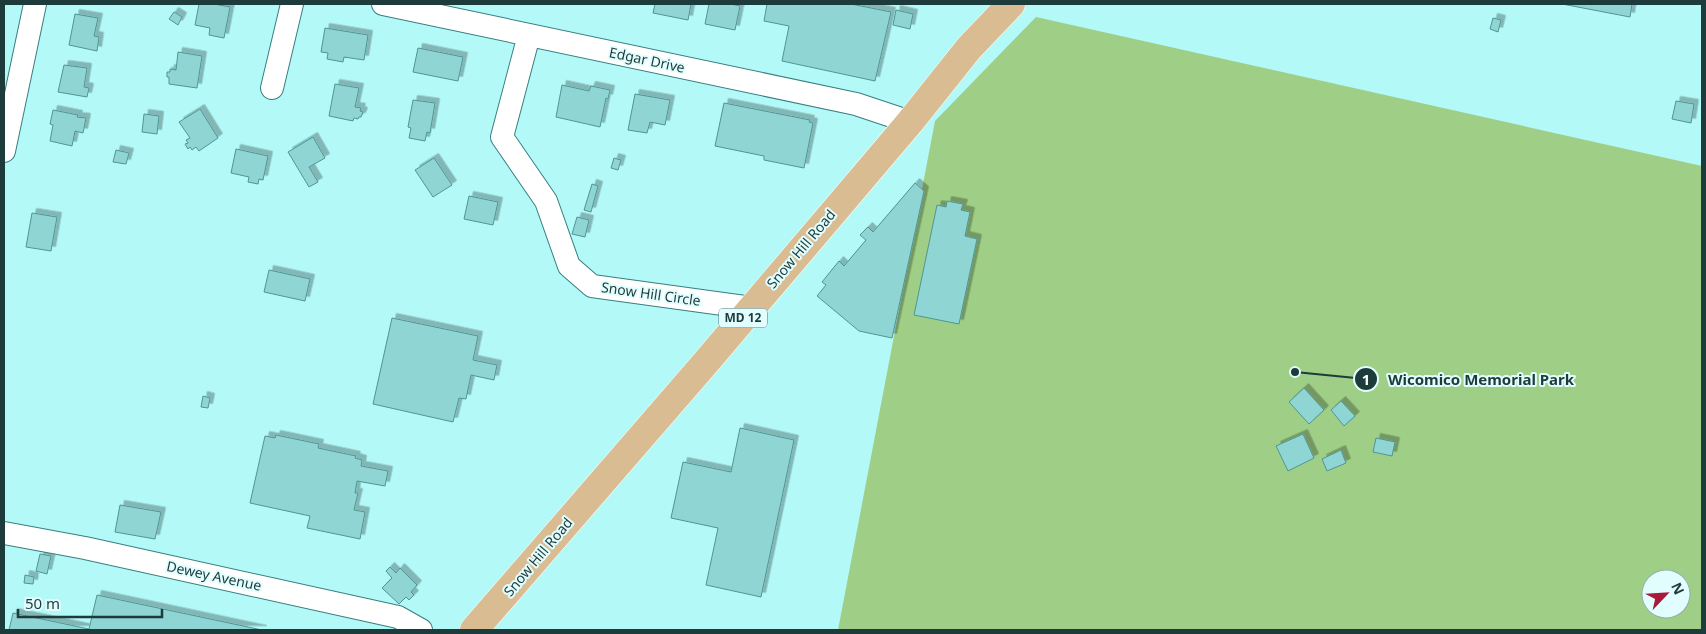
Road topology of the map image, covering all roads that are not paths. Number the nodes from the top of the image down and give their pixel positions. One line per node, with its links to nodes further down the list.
1 (36, 4): 6 (street)
2 (292, 4): 7 (street)
3 (384, 4): 5 (street, Edgar Drive)
4 (1010, 4): 8 (main road, Snow Hill Road / MD 12)
5 (529, 35): 8 (street, Edgar Drive); 10 (street, Snow Hill Circle)
6 (12, 74): 9 (street)
7 (272, 88)
8 (910, 122): 10 (main road, Snow Hill Road / MD 12)
9 (4, 151)
10 (752, 308): 13 (main road, Snow Hill Road / MD 12)
11 (4, 533): 12 (street, Dewey Avenue)
12 (421, 630)
13 (474, 630)

